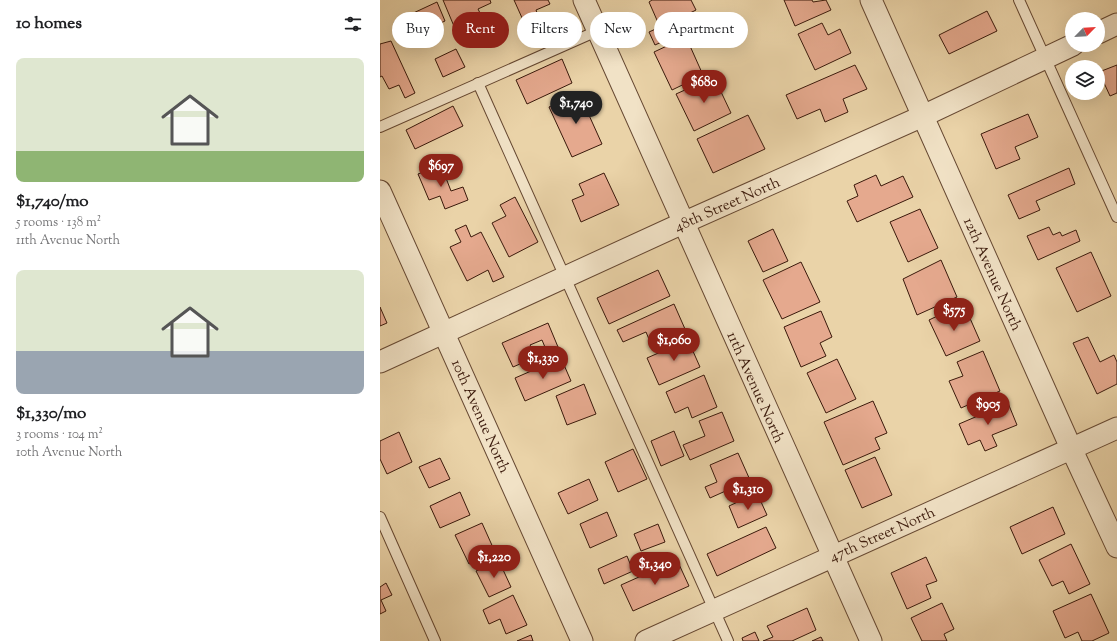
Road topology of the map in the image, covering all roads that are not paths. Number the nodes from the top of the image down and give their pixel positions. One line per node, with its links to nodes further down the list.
1 (584, 0): 4 (street, 11th Avenue North)
2 (871, 0): 12 (street, 12th Avenue North)
3 (1019, 0): 10 (lane)
4 (590, 14)
5 (1117, 24): 6 (street)
6 (1105, 30)
7 (590, 34): 11 (lane)
8 (605, 48): 16 (street, 11th Avenue North)
9 (1065, 49): 10 (street, 48th Street North)
10 (1045, 58): 12 (street, 48th Street North); 15 (lane)
11 (478, 83): 13 (lane); 17 (lane)
12 (923, 116): 16 (street, 48th Street North); 21 (street, 12th Avenue North)
13 (380, 127)
14 (380, 191): 18 (street, 10th Avenue North)
15 (1117, 217)
16 (683, 223): 17 (street, 48th Street North); 24 (street, 11th Avenue North)
17 (565, 278): 18 (street, 48th Street North); 25 (lane)
18 (444, 333): 19 (street, 48th Street North); 27 (street, 10th Avenue North)
19 (380, 362)
20 (1117, 428): 21 (street, 47th Street North)
21 (1071, 448): 23 (street, 12th Avenue North); 24 (street, 47th Street North)
22 (380, 517): 26 (lane)
23 (1117, 547)
24 (833, 556): 25 (street, 47th Street North); 30 (street, 11th Avenue North)
25 (714, 610): 28 (street, 47th Street North); 29 (lane)
26 (435, 641)
27 (582, 641)
28 (646, 641)
29 (728, 641)
30 (871, 641)

